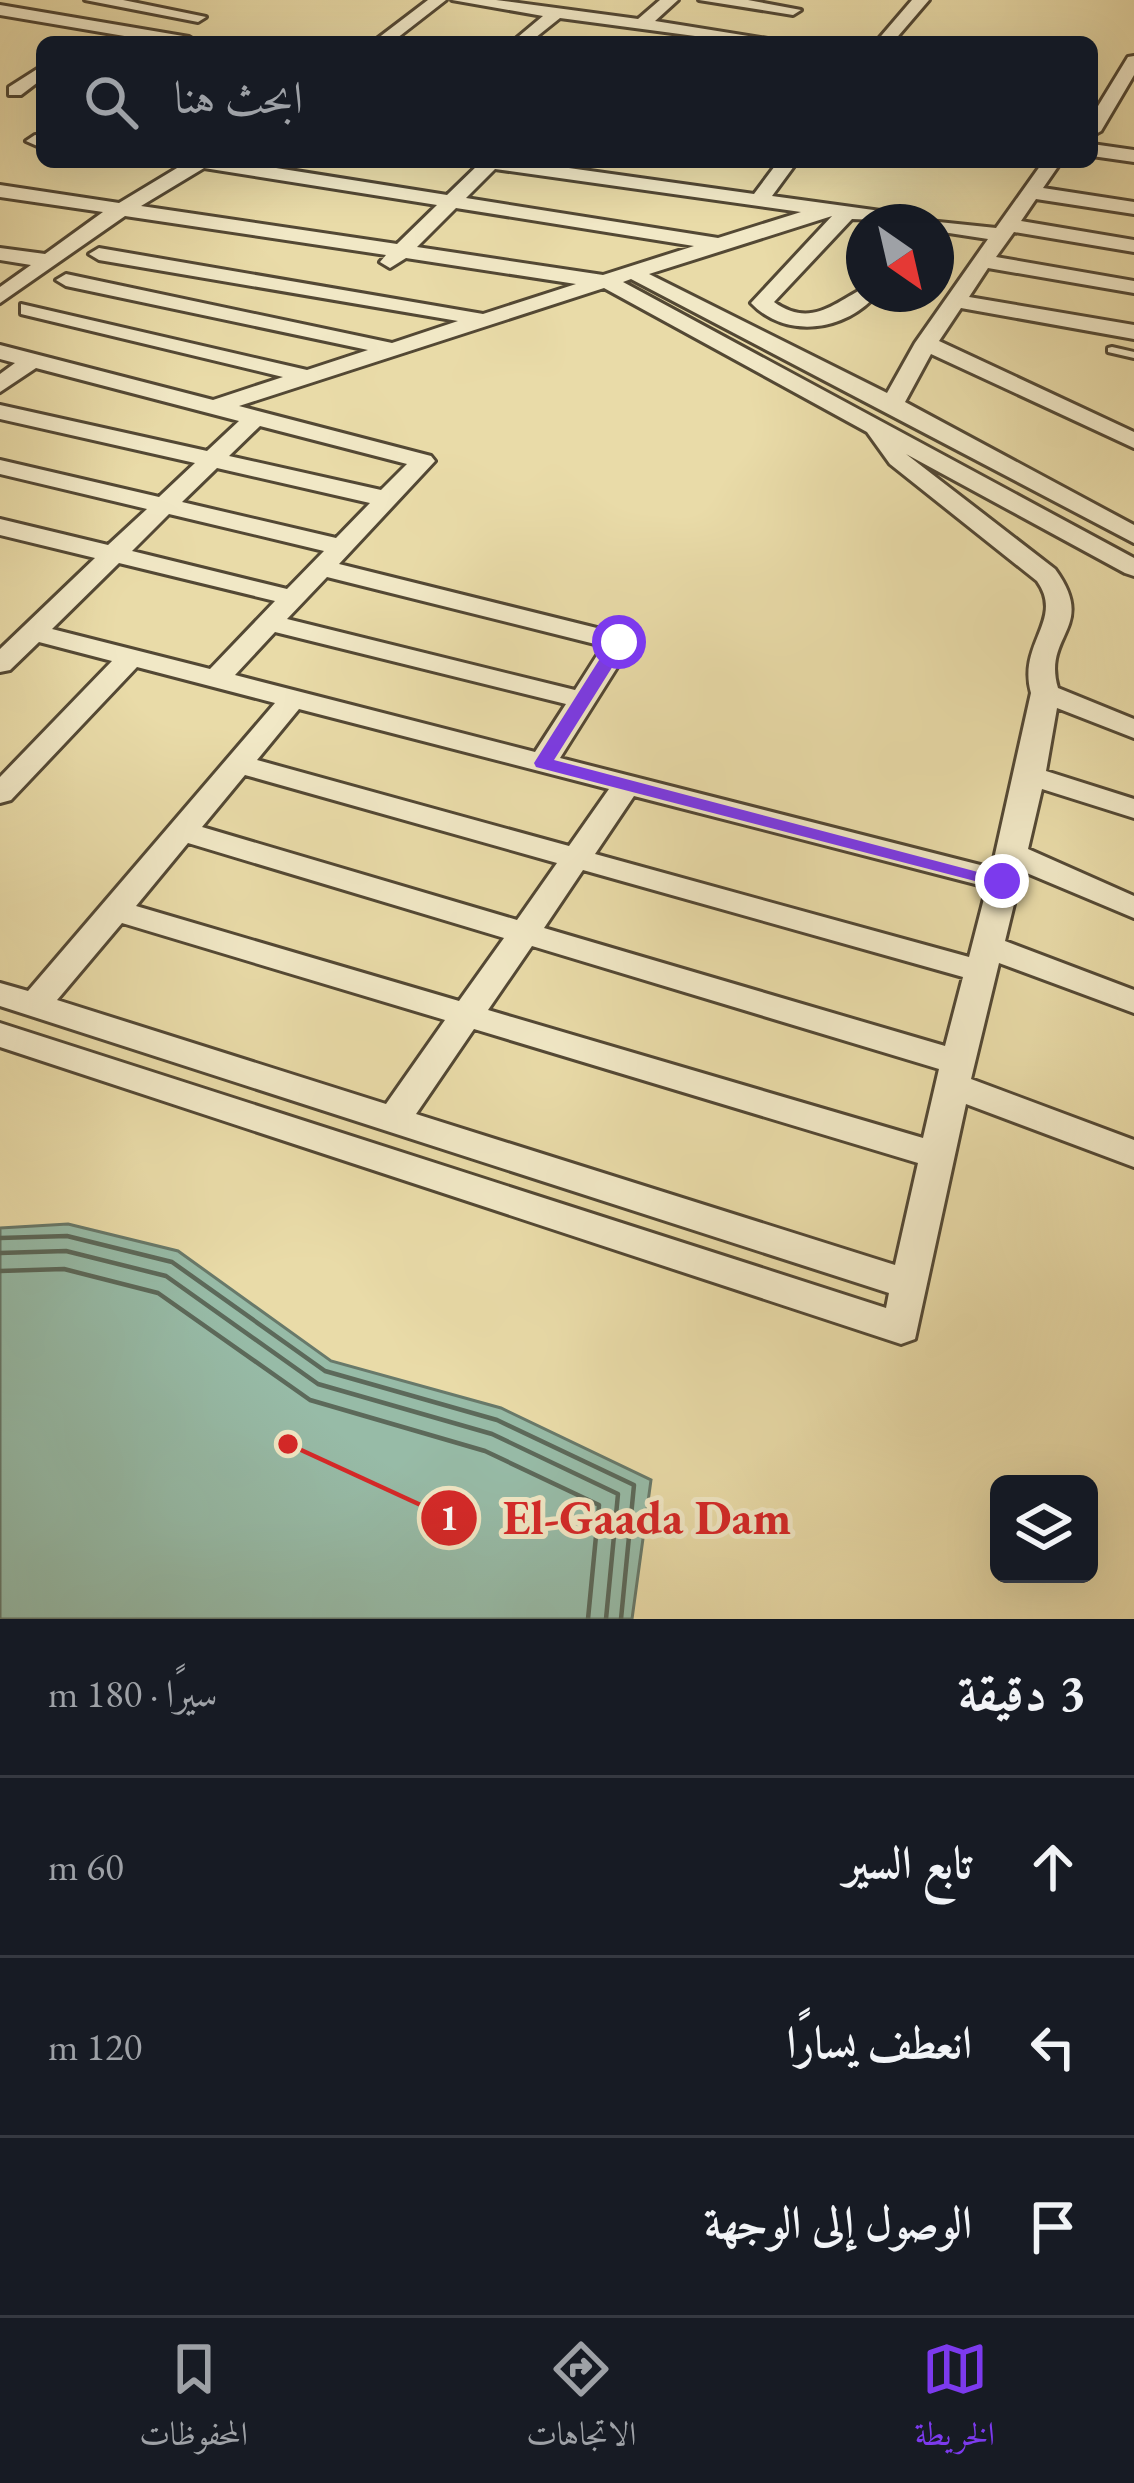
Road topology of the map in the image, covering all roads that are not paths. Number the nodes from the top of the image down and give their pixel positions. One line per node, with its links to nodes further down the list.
1 (20, 0): 11 (street)
2 (95, 0): 12 (street)
3 (171, 0): 12 (street)
4 (438, 0): 17 (street)
5 (460, 0): 9 (street)
6 (670, 0): 15 (street)
7 (707, 0): 10 (street)
8 (921, 0): 21 (street)
9 (534, 4): 13 (street)
10 (798, 5): 20 (street)
11 (0, 10): 16 (street)
12 (153, 10): 14 (street)
13 (556, 13): 15 (street); 18 (street)
14 (198, 17)
15 (647, 31): 19 (street)
16 (154, 36)
17 (389, 36)
18 (527, 36)
19 (706, 36)
20 (769, 36)
21 (889, 36)
22 (1134, 61): 24 (street)
23 (36, 75): 25 (street)
24 (1126, 87): 26 (street)
25 (36, 97)
26 (1098, 123)
27 (1098, 151): 28 (street)
28 (1134, 156)
29 (193, 168): 43 (street)
30 (232, 168): 39 (street)
31 (484, 168): 39 (street)
32 (532, 168): 37 (street)
33 (783, 168): 37 (street)
34 (1048, 168): 36 (street)
35 (0, 191): 43 (street)
36 (1031, 192): 40 (street); 45 (street)
37 (759, 200): 41 (street)
38 (0, 202): 43 (street)
39 (453, 202): 46 (street); 51 (street)
40 (1134, 208)
41 (837, 211): 42 (street); 46 (street); 62 (street)
42 (846, 212)
43 (129, 217): 48 (street); 50 (street); 51 (street); 52 (street)
44 (954, 226): 45 (street)
45 (1007, 230): 47 (street); 53 (street)
46 (722, 244): 54 (street)
47 (1134, 246)
48 (311, 251): 51 (street); 57 (street)
49 (0, 254): 52 (street)
50 (99, 254): 55 (street); 57 (street)
51 (395, 257): 56 (street); 59 (street)
52 (49, 261): 60 (street)
53 (982, 261): 58 (street); 61 (street)
54 (634, 274): 56 (street); 76 (street)
55 (66, 280): 63 (street); 68 (street)
56 (608, 282): 59 (street); 79 (street)
57 (275, 283): 63 (street); 64 (street)
58 (1134, 287)
59 (571, 289): 64 (street)
60 (0, 296)
61 (955, 301): 65 (street); 66 (street)
62 (850, 312)
63 (239, 317): 67 (street); 68 (street)
64 (481, 319): 67 (street)
65 (1134, 332)
66 (926, 343): 76 (street); 80 (street)
67 (390, 348): 73 (street)
68 (200, 350): 73 (street)
69 (1112, 350): 71 (lane)
70 (0, 352): 72 (street)
71 (1134, 355)
72 (32, 360): 74 (street); 75 (street)
73 (302, 375): 75 (street)
74 (0, 385)
75 (217, 406): 78 (street)
76 (891, 407): 86 (street)
77 (0, 412): 81 (street)
78 (257, 416): 81 (street); 83 (street)
79 (878, 431): 91 (street); 98 (street)
80 (1134, 441)
81 (212, 460): 83 (street); 84 (street)
82 (0, 467): 84 (street)
83 (387, 499): 87 (street)
84 (164, 506): 87 (street); 89 (street)
85 (11, 530): 88 (street); 89 (street)
86 (1134, 536)
87 (341, 547): 90 (street)
88 (0, 552)
89 (113, 555): 92 (street); 94 (street)
90 (322, 568): 92 (street); 100 (street)
91 (1134, 568)
92 (293, 598): 93 (street)
93 (270, 623): 97 (street); 100 (street)
94 (33, 632): 95 (street); 96 (street)
95 (131, 657): 97 (street); 106 (street)
96 (0, 664)
97 (216, 679): 99 (street)
98 (1045, 693): 101 (street); 104 (street)
99 (292, 699): 102 (street); 103 (street)
100 (583, 700): 102 (street)
101 (1134, 729)
102 (543, 763): 105 (street)
103 (238, 764): 108 (street); 109 (street)
104 (1031, 776): 107 (street); 110 (street)
105 (627, 785): 109 (street); 110 (street)
106 (0, 794)
107 (1134, 809)
108 (182, 830): 112 (street); 113 (street)
109 (576, 858): 113 (street); 114 (street)
110 (1006, 867): 111 (street); 114 (street)
111 (1134, 908)
112 (115, 910): 117 (street); 118 (street)
113 (524, 933): 118 (street); 120 (street)
114 (983, 958): 116 (street); 120 (street)
115 (0, 994): 117 (street)
116 (1134, 1002)
117 (35, 1005): 121 (street)
118 (467, 1015): 121 (street); 123 (street)
119 (0, 1035): 124 (street)
120 (955, 1074): 122 (street); 123 (street)
121 (395, 1118): 124 (street)
122 (1134, 1154)
123 (938, 1156): 124 (street)
124 (910, 1285)

